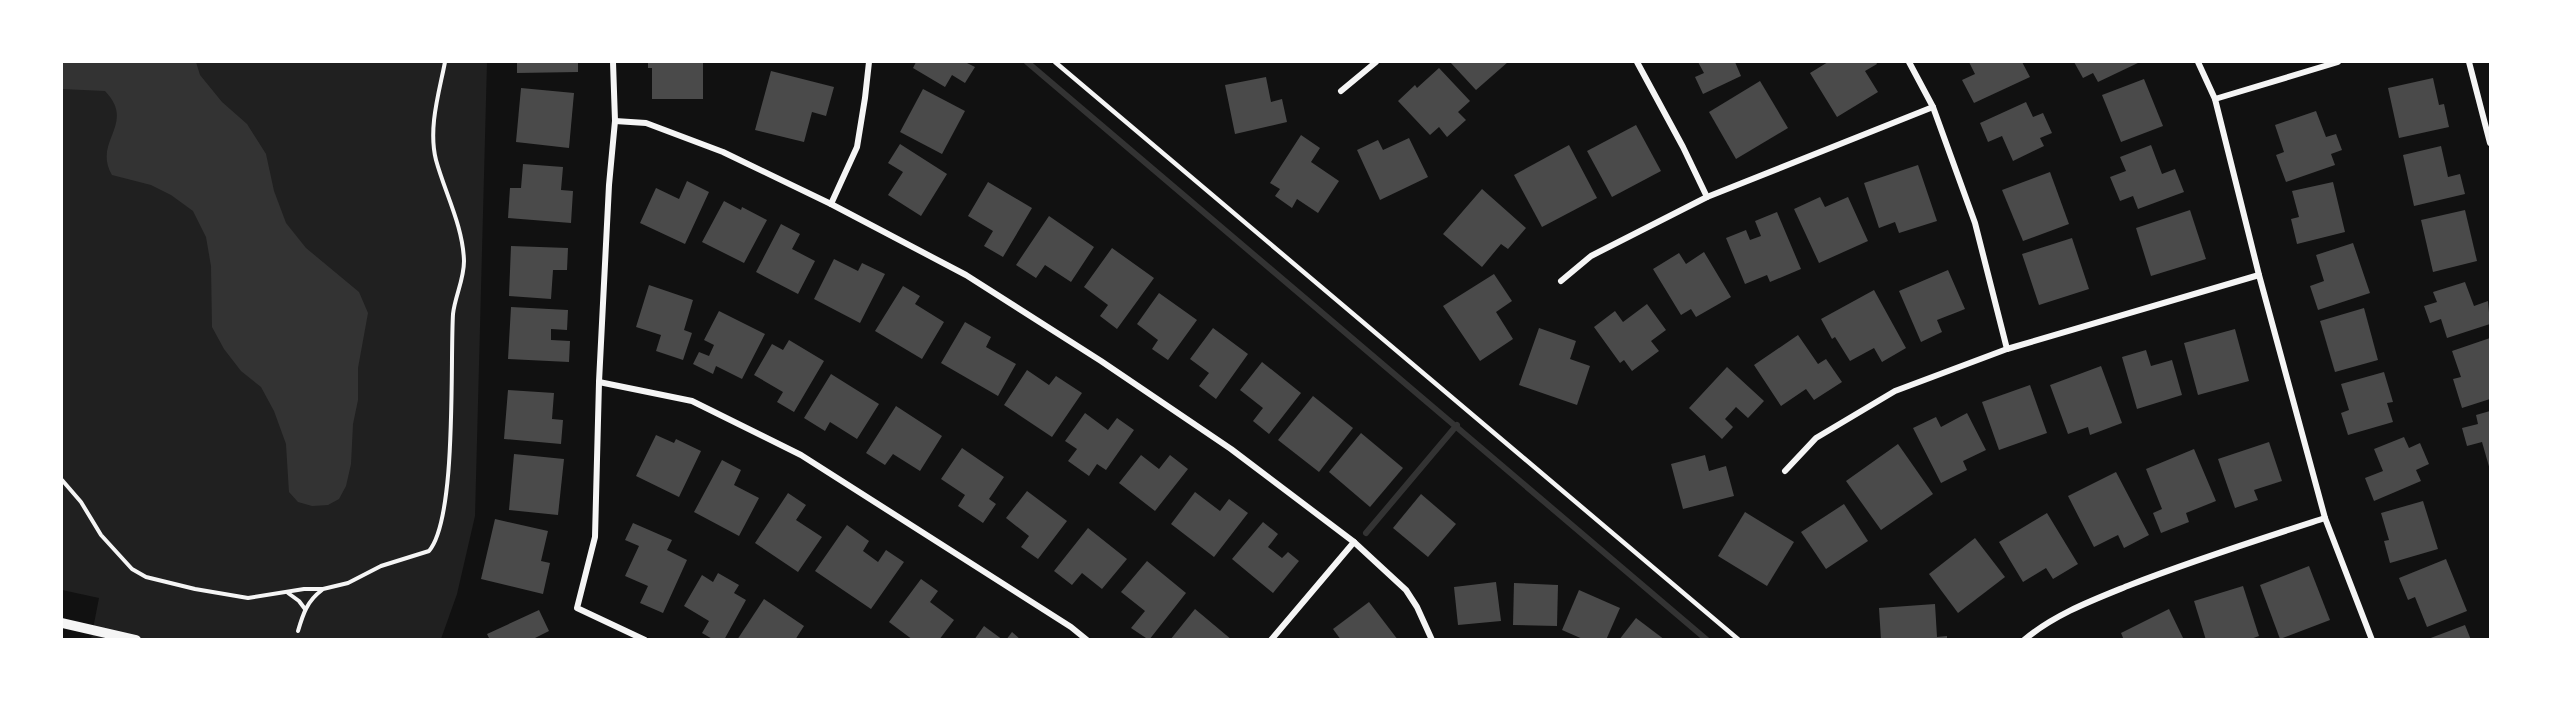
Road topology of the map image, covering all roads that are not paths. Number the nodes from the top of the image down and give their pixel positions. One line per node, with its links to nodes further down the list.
1 (613, 62): 13 (street)
2 (869, 62): 16 (street)
3 (1055, 62): 30 (lane)
4 (1376, 62): 10 (street)
5 (1637, 62): 15 (street)
6 (1909, 62): 12 (street)
7 (2198, 62): 11 (street)
8 (2338, 62): 11 (street)
9 (2469, 62): 14 (street)
10 (1341, 91)
11 (2215, 99): 17 (street)
12 (1933, 107): 15 (street); 19 (street)
13 (615, 121): 16 (street); 20 (street)
14 (2490, 143)
15 (1707, 197): 18 (street)
16 (831, 204): 23 (street)
17 (2259, 275): 19 (street); 22 (street)
18 (1561, 281)
19 (2007, 349): 21 (street)
20 (599, 381): 26 (street); 27 (street)
21 (1785, 471)
22 (2325, 518): 31 (street); 32 (street)
23 (1354, 542): 28 (street); 29 (street)
24 (62, 623): 25 (street)
25 (136, 639)
26 (645, 639)
27 (1087, 639)
28 (1271, 639)
29 (1432, 639)
30 (1740, 639)
31 (2024, 639)
32 (2372, 639)

